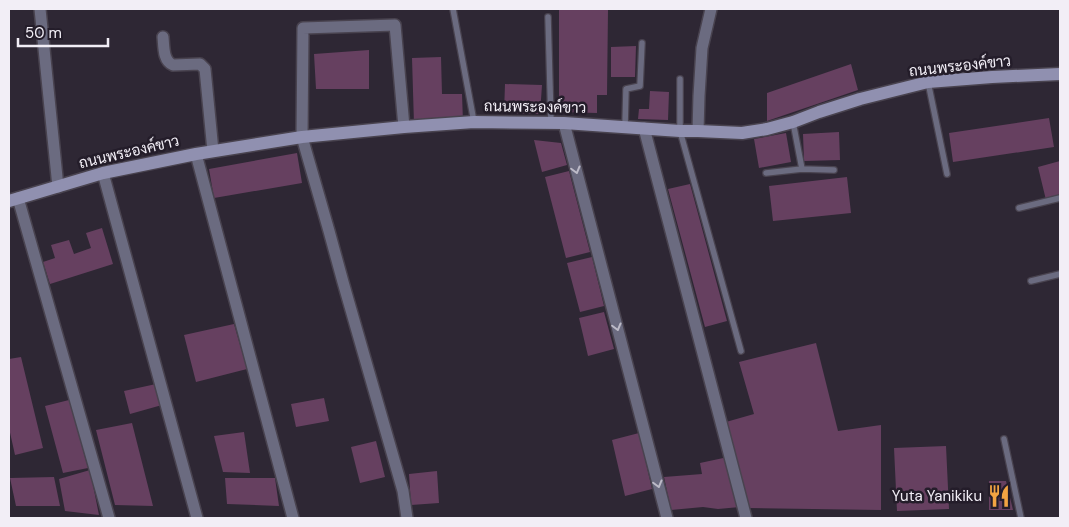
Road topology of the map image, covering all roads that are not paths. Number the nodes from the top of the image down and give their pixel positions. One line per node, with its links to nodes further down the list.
1 (40, 9): 26 (street)
2 (453, 9): 10 (lane)
3 (711, 9): 17 (street)
4 (548, 17): 12 (lane)
5 (163, 37): 19 (street)
6 (642, 43): 14 (lane)
7 (1060, 74): 9 (street, ถนนพระองค์ขาว)
8 (680, 79): 16 (lane)
9 (928, 82): 11 (street, ถนนพระองค์ขาว); 25 (lane)
10 (474, 122): 12 (street, ถนนพระองค์ขาว); 13 (street, ถนนพระองค์ขาว)
11 (793, 122): 17 (street, ถนนพระองค์ขาว); 21 (lane)
12 (558, 123): 14 (street, ถนนพระองค์ขาว); 38 (street, one-way to 38)
13 (404, 126): 18 (street, ถนนพระองค์ขาว); 18 (street)
14 (625, 128): 15 (street, ถนนพระองค์ขาว)
15 (644, 128): 16 (street, ถนนพระองค์ขาว); 39 (street)
16 (680, 131): 17 (street, ถนนพระองค์ขาว); 32 (lane)
17 (698, 131)
18 (302, 136): 19 (street, ถนนพระองค์ขาว); 37 (street)
19 (213, 151): 20 (street, ถนนพระองค์ขาว)
20 (196, 154): 23 (street, ถนนพระองค์ขาว); 36 (street)
21 (802, 169): 22 (lane); 24 (lane)
22 (834, 170)
23 (103, 173): 26 (street, ถนนพระองค์ขาว); 35 (street)
24 (766, 173)
25 (947, 174)
26 (58, 186): 28 (street, ถนนพระองค์ขาว)
27 (1060, 198): 29 (lane)
28 (13, 200): 34 (street)
29 (1019, 208)
30 (1060, 274): 31 (lane)
31 (1031, 281)
32 (741, 351)
33 (1004, 439): 40 (lane)
34 (109, 518)
35 (197, 518)
36 (293, 518)
37 (407, 518)
38 (667, 518)
39 (746, 518)
40 (1021, 518)

